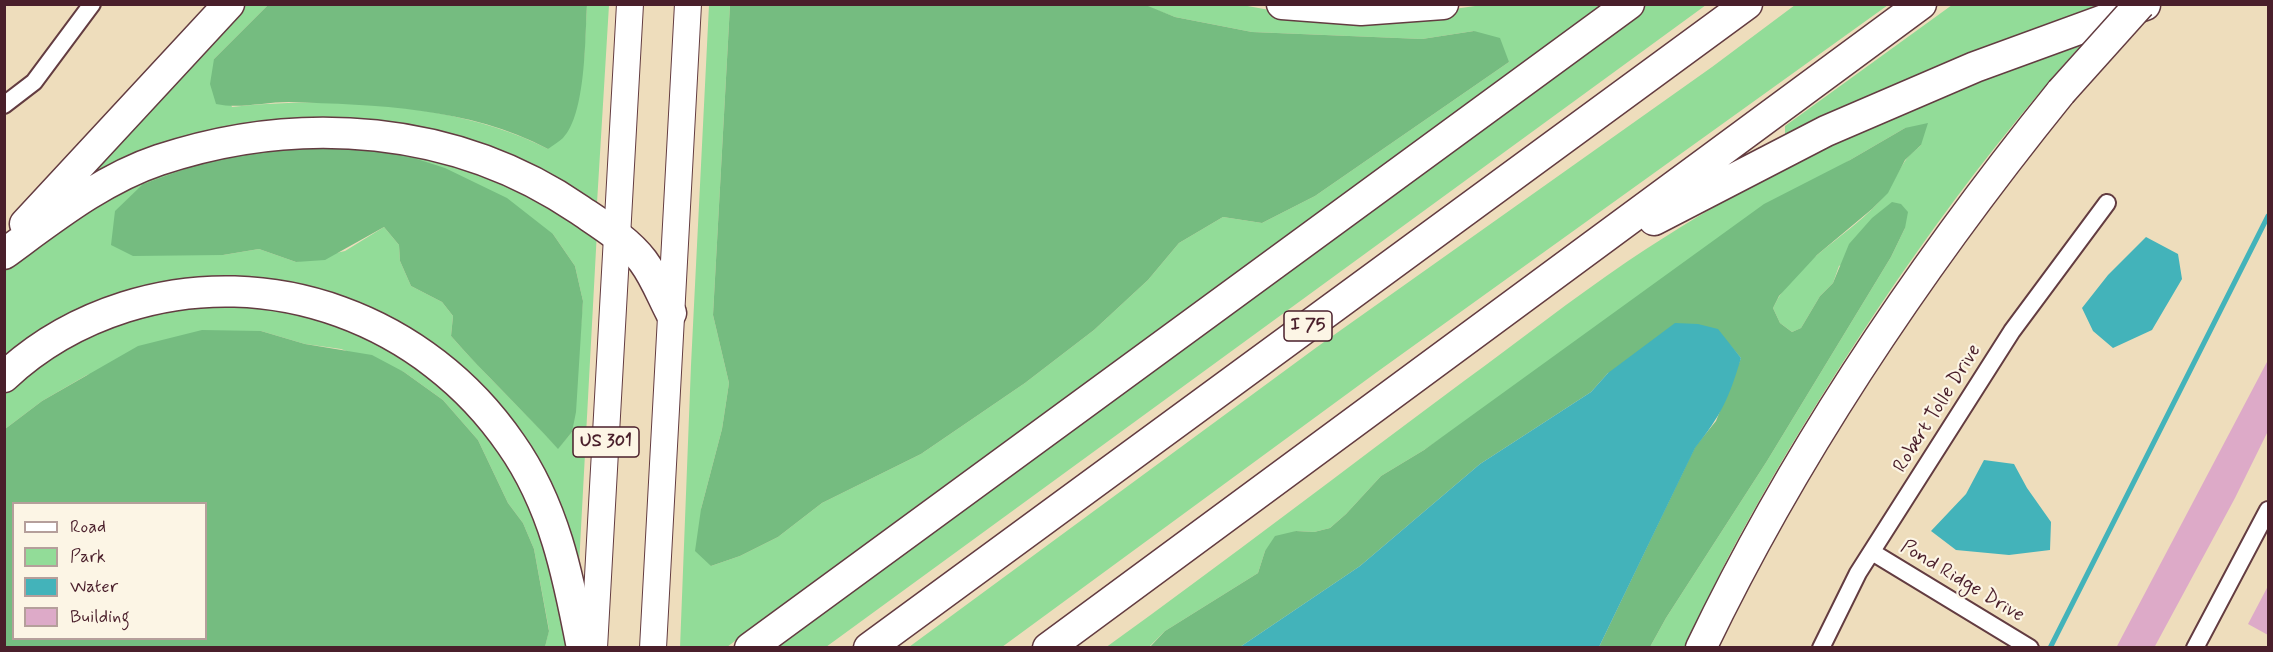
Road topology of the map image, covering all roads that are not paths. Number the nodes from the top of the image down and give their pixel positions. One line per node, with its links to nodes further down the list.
1 (92, 4): 12 (street)
2 (229, 4): 15 (highway)
3 (630, 4): 14 (main road, US 301)
4 (688, 4): 17 (main road, US 301)
5 (1282, 4): 6 (highway)
6 (1443, 4)
7 (1629, 4): 24 (highway)
8 (1747, 4): 25 (highway, I 75)
9 (1921, 4): 16 (highway)
10 (2140, 4): 27 (highway, bridge)
11 (2147, 4): 16 (highway)
12 (4, 105)
13 (2107, 203): 20 (street, Robert Tolle Drive)
14 (617, 236): 15 (highway); 17 (highway); 22 (main road, US 301)
15 (4, 252)
16 (1571, 262): 26 (highway)
17 (671, 314): 23 (main road, US 301)
18 (4, 377): 21 (highway)
19 (2268, 510): 30 (street)
20 (1872, 552): 28 (street, Robert Tolle Drive); 29 (street, Pond Ridge Drive)
21 (582, 648)
22 (594, 648)
23 (653, 648)
24 (750, 648)
25 (869, 648)
26 (1048, 648)
27 (1701, 648)
28 (1821, 648)
29 (2030, 648)
30 (2195, 648)

